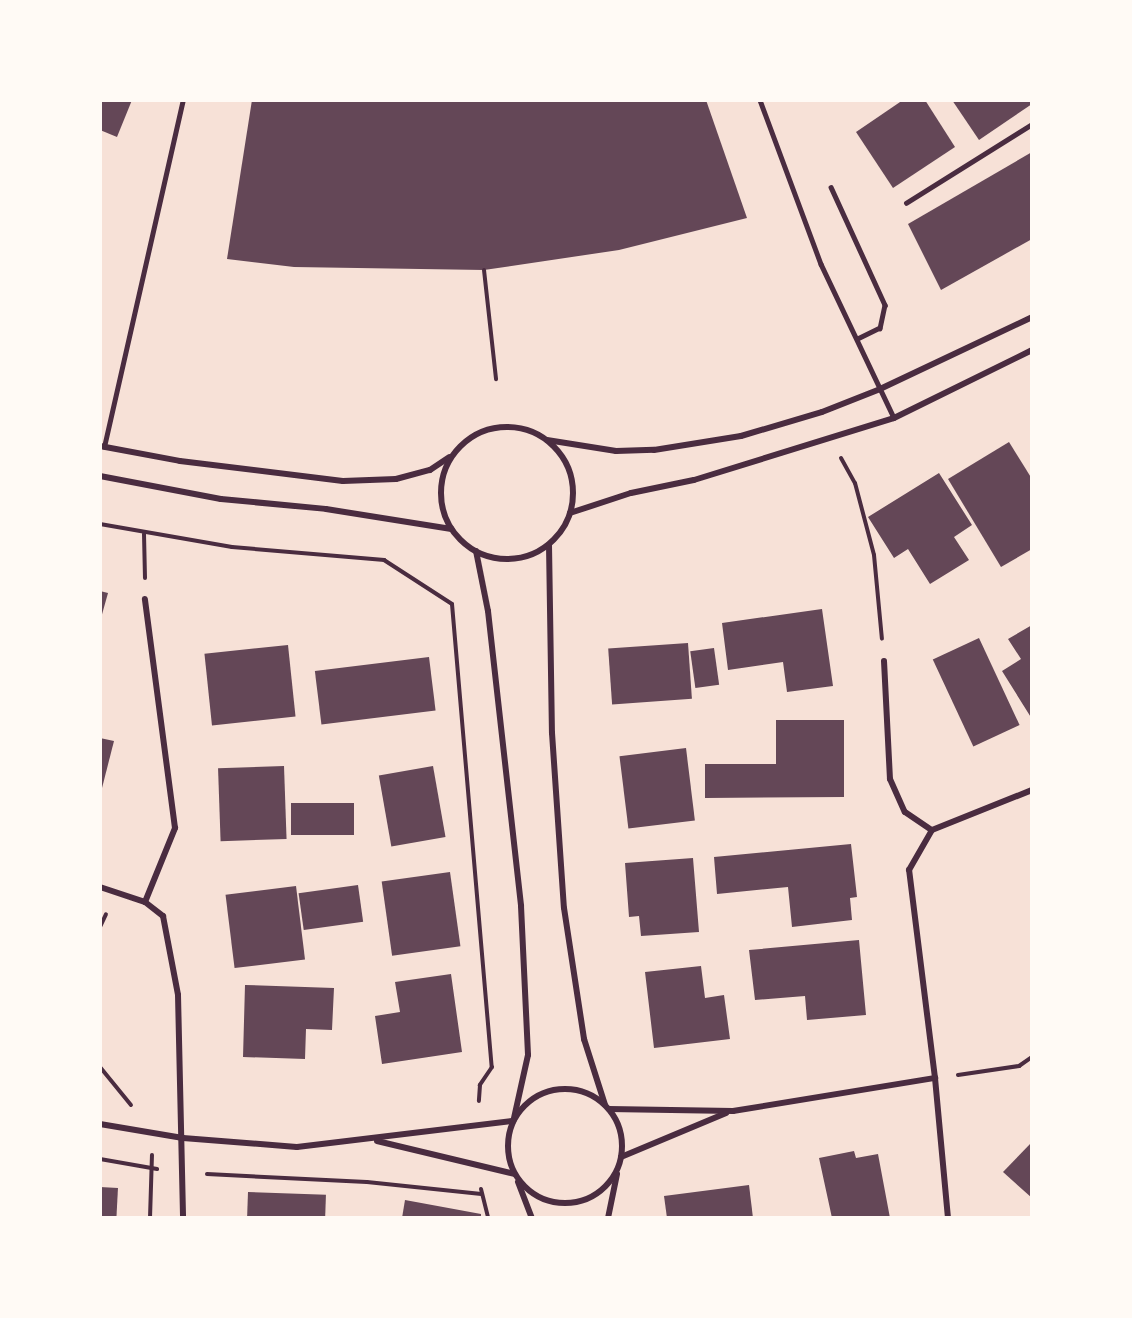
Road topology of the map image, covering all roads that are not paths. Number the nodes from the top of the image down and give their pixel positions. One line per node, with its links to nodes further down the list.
1 (183, 100): 12 (lane)
2 (760, 100): 7 (lane)
3 (1032, 124): 5 (lane)
4 (831, 187): 7 (lane)
5 (906, 202)
6 (1032, 317): 9 (street)
7 (857, 339): 9 (lane)
8 (1032, 350): 10 (street)
9 (880, 389): 10 (lane); 11 (street)
10 (894, 418): 15 (street)
11 (548, 440): 13 (street); 15 (street)
12 (102, 447): 13 (street)
13 (452, 455): 16 (street)
14 (100, 476): 16 (street)
15 (570, 513): 17 (street)
16 (451, 529): 18 (street)
17 (549, 545): 18 (street); 26 (street)
18 (476, 551): 28 (street)
19 (145, 599): 24 (street)
20 (884, 661): 22 (street)
21 (1032, 790): 22 (street)
22 (932, 830): 25 (street)
23 (100, 887): 24 (street)
24 (145, 902): 30 (street)
25 (935, 1078): 27 (street); 37 (street)
26 (607, 1107): 27 (street); 28 (street); 32 (street)
27 (733, 1111): 32 (street)
28 (514, 1119): 31 (street); 33 (street)
29 (100, 1124): 30 (street)
30 (183, 1138): 31 (street); 34 (street)
31 (373, 1140): 33 (street)
32 (621, 1158): 33 (street); 36 (street)
33 (515, 1175): 35 (street)
34 (183, 1218)
35 (532, 1218)
36 (608, 1218)
37 (948, 1218)

